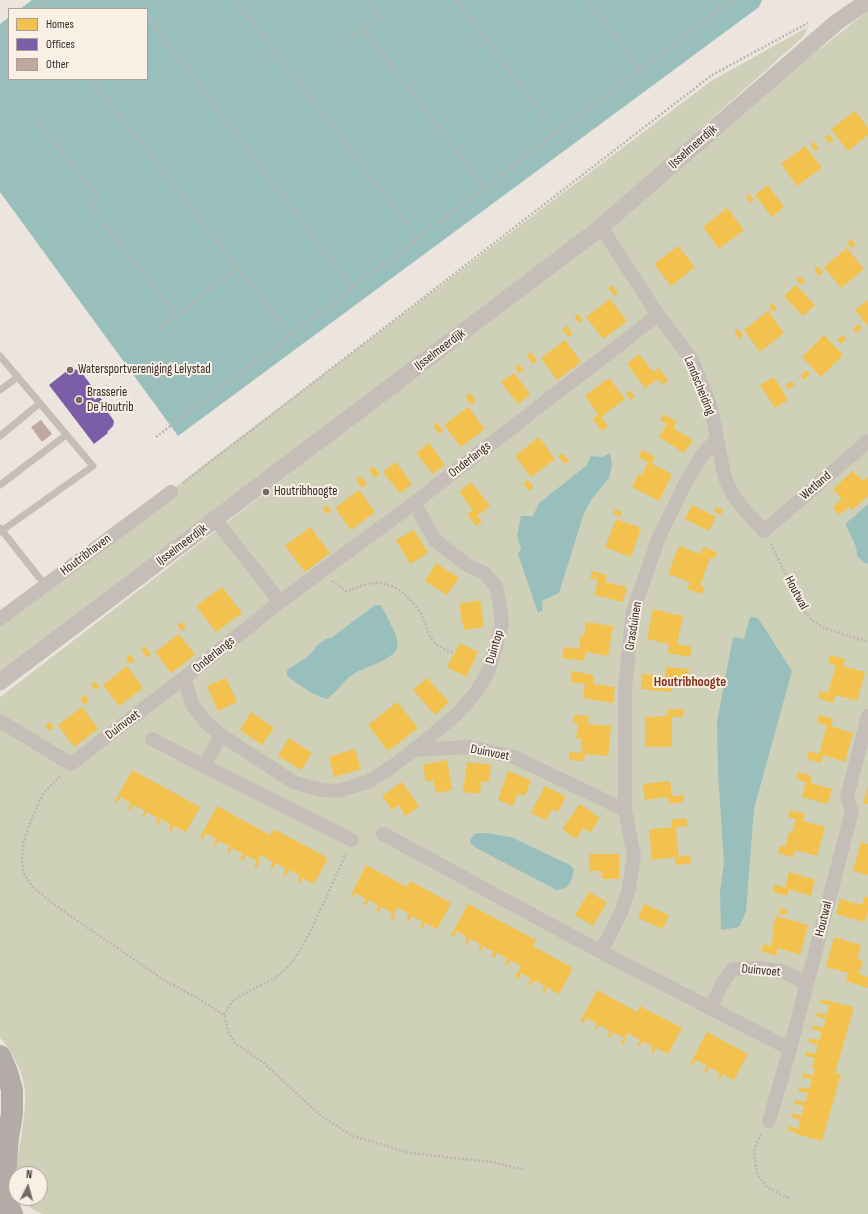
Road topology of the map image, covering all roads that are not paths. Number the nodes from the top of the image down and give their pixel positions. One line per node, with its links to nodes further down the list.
1 (868, 1): 2 (street, IJsselmeerdijk)
2 (601, 228): 3 (street, Landscheiding); 15 (street, IJsselmeerdijk)
3 (658, 315): 10 (street, Landscheiding); 14 (street, Onderlangs)
4 (0, 356): 5 (lane)
5 (18, 377): 6 (lane); 7 (lane)
6 (0, 390)
7 (40, 403): 8 (lane); 9 (lane)
8 (66, 434): 12 (lane); 16 (lane)
9 (0, 436)
10 (718, 439): 17 (street, Landscheiding); 29 (street, Grasduinen)
11 (868, 441): 17 (street, Wetland)
12 (0, 485)
13 (172, 492): 18 (street, Houtribhaven)
14 (414, 503): 19 (street, Onderlangs); 27 (street, Duintop)
15 (216, 520): 19 (street); 22 (street, IJsselmeerdijk)
16 (1, 531): 18 (lane)
17 (764, 532)
18 (45, 585): 20 (street, Houtribhaven)
19 (280, 602): 21 (street, Onderlangs)
20 (0, 619)
21 (184, 678): 24 (street, Duinvoet); 25 (street)
22 (0, 682)
23 (868, 716): 33 (street, Houtwal)
24 (0, 721)
25 (221, 735): 27 (street); 28 (street)
26 (152, 739): 28 (street)
27 (414, 750): 29 (street, Duinvoet)
28 (204, 766): 31 (street)
29 (624, 810): 32 (street)
30 (383, 834): 32 (street)
31 (352, 840)
32 (601, 952): 34 (street)
33 (807, 984): 34 (street, Duinvoet); 35 (street, Houtwal)
34 (710, 1009): 35 (street)
35 (790, 1049): 37 (street, Houtwal)
36 (0, 1056): 38 (main road)
37 (769, 1121)
38 (4, 1144): 39 (main road)
39 (12, 1214)

